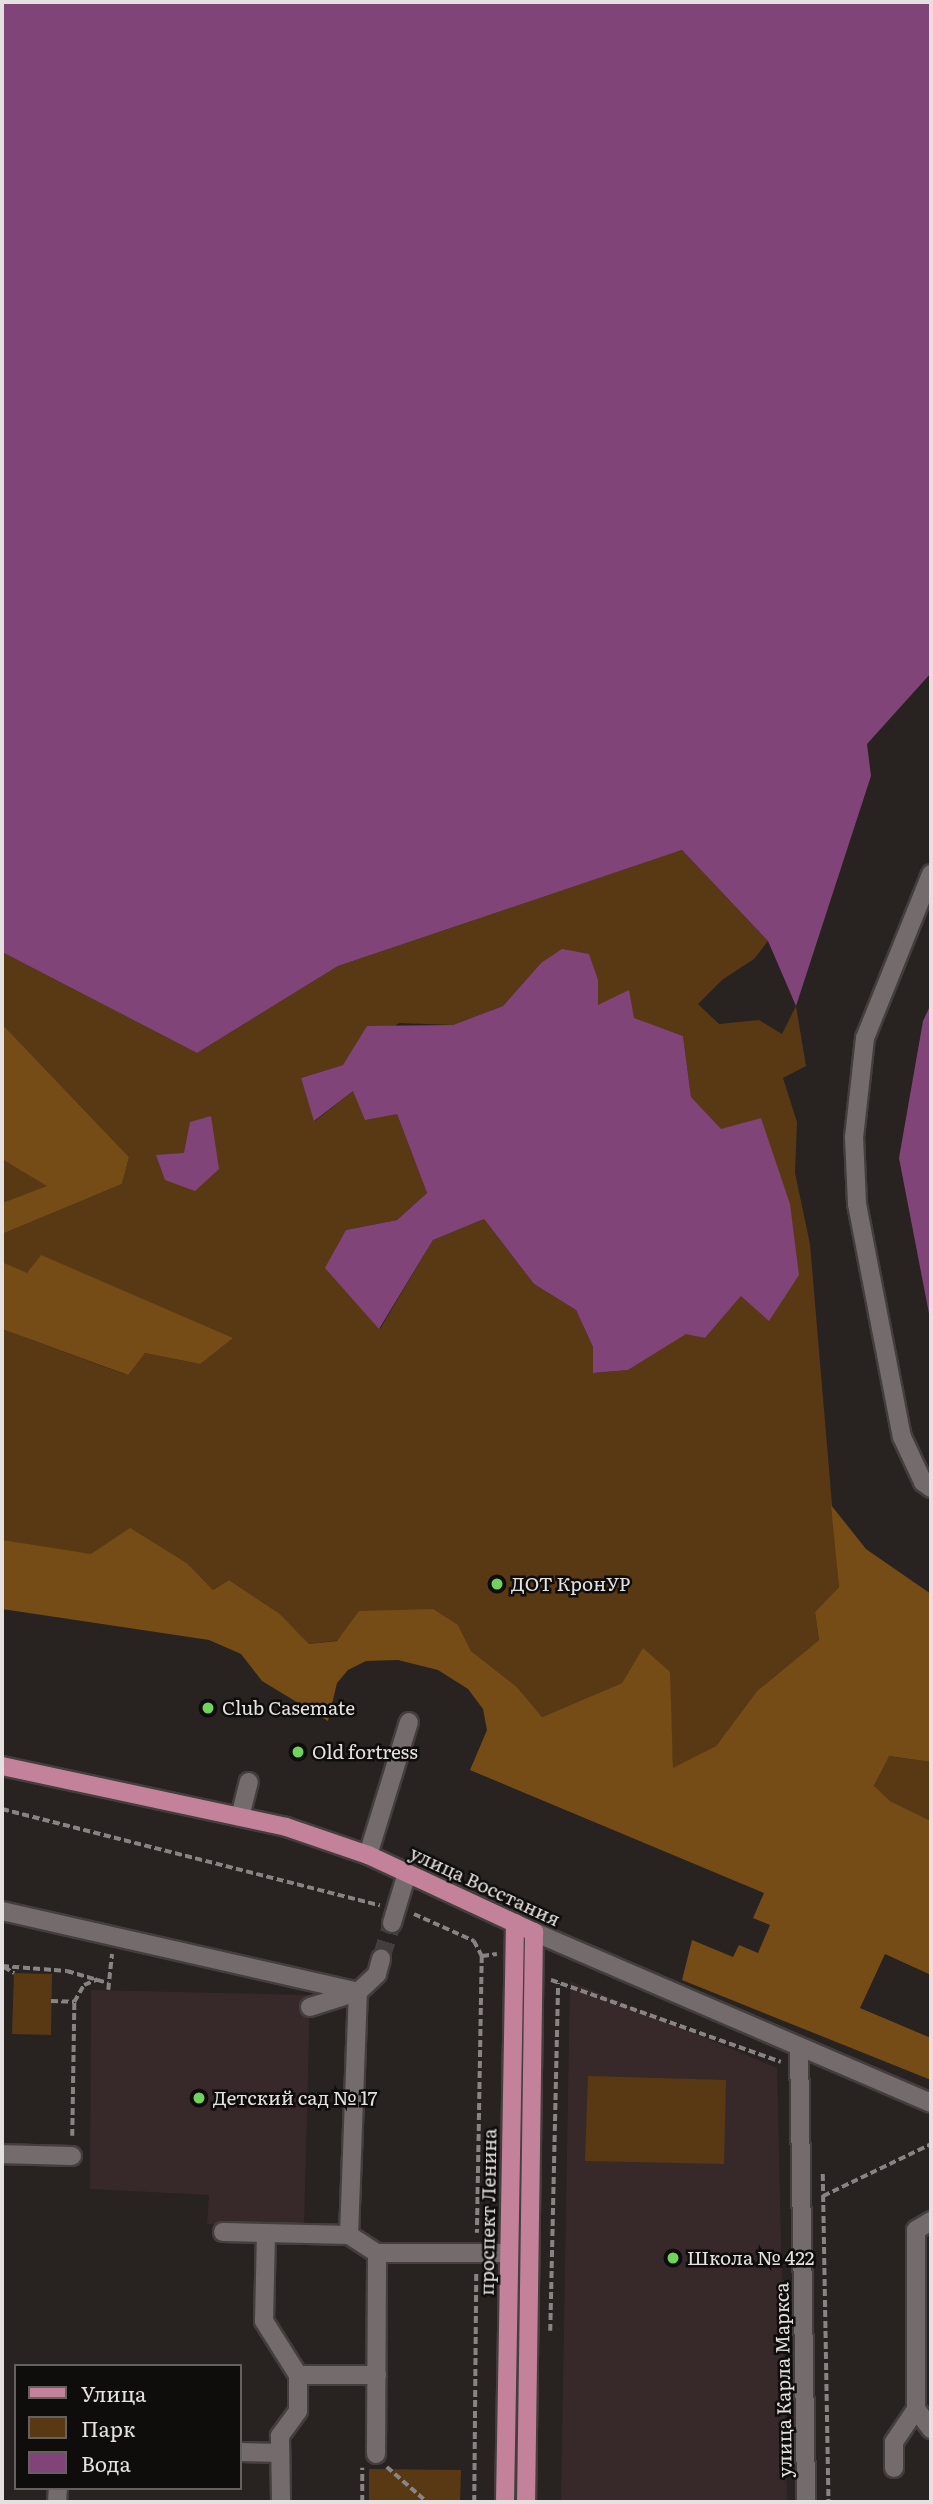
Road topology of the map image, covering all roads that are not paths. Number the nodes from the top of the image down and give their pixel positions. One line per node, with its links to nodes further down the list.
1 (931, 874): 2 (street)
2 (931, 1489)
3 (409, 1722): 7 (street)
4 (2, 1766): 6 (main road, улица Восстания)
5 (249, 1782): 6 (street)
6 (240, 1817): 7 (main road, улица Восстания)
7 (369, 1856): 8 (main road, улица Восстания)
8 (407, 1873): 10 (street); 11 (main road, улица Восстания)
9 (2, 1911): 14 (street)
10 (394, 1916)
11 (515, 1923): 12 (main road, улица Восстания); 25 (main road, проспект Ленина)
12 (534, 1932): 16 (street, улица Восстания); 36 (main road)
13 (381, 1959): 14 (street)
14 (358, 1992): 15 (street); 23 (street)
15 (310, 2007)
16 (799, 2047): 17 (street, улица Восстания); 37 (street, улица Карла Маркса)
17 (931, 2103)
18 (2, 2154): 19 (street)
19 (72, 2156)
20 (931, 2221): 28 (street)
21 (223, 2232): 22 (street)
22 (266, 2233): 23 (street); 26 (street)
23 (349, 2235): 24 (street)
24 (377, 2253): 25 (street); 27 (street)
25 (509, 2253): 35 (main road, проспект Ленина)
26 (298, 2375): 27 (street); 31 (street)
27 (377, 2375): 32 (street)
28 (916, 2409): 29 (street); 33 (street)
29 (931, 2429)
30 (242, 2452): 31 (street)
31 (280, 2453): 34 (street)
32 (376, 2454)
33 (894, 2468)
34 (281, 2502)
35 (505, 2502)
36 (526, 2502)
37 (807, 2502)

